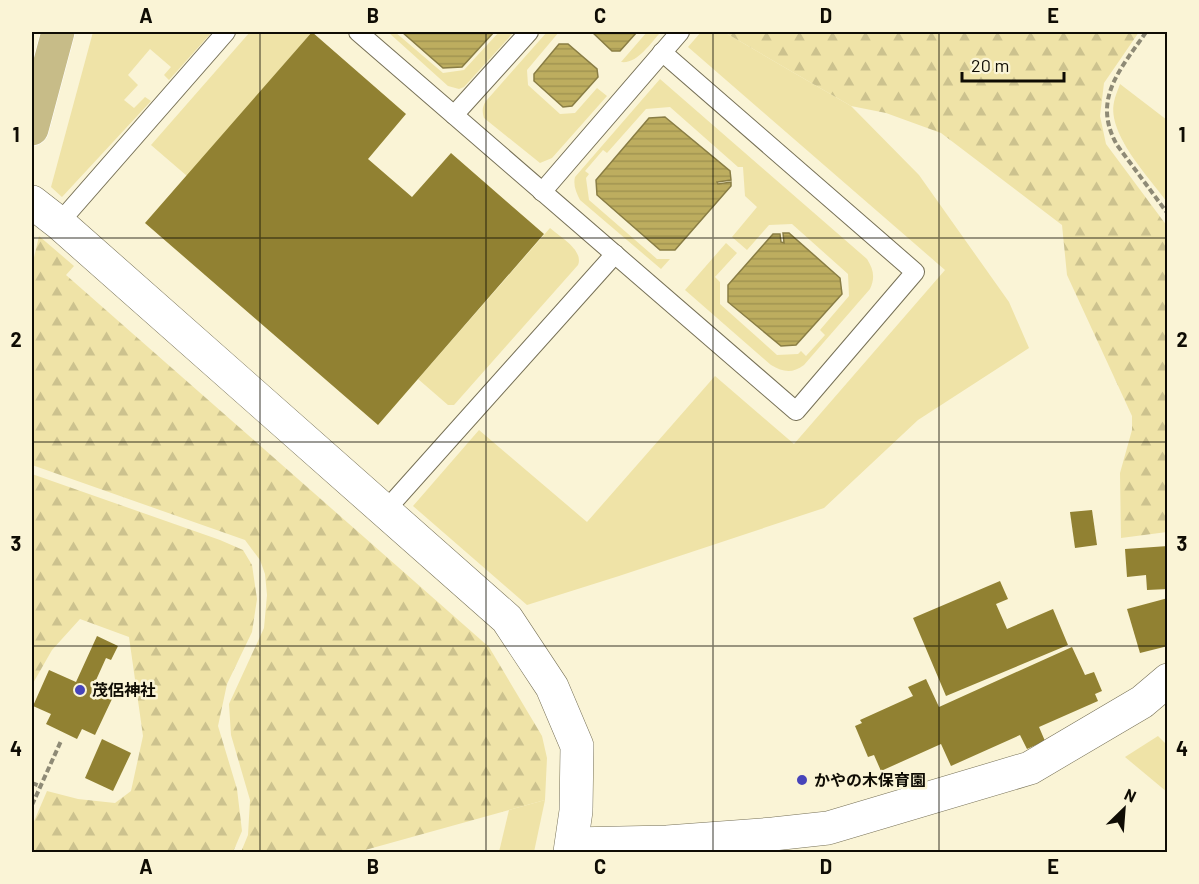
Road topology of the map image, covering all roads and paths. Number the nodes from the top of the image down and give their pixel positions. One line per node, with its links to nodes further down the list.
1 (58, 32): 9 (main road)
2 (226, 32): 13 (lane)
3 (358, 32): 8 (lane)
4 (530, 32): 8 (lane)
5 (680, 32): 7 (lane)
6 (1146, 32): 12 (path)
7 (662, 52): 10 (lane); 14 (lane)
8 (454, 115): 10 (lane)
9 (32, 129)
10 (542, 192): 14 (lane)
11 (32, 202): 13 (street)
12 (1167, 214)
13 (58, 223): 15 (street)
14 (615, 254): 15 (lane)
15 (385, 511): 21 (street)
16 (1167, 680): 21 (street)
17 (61, 741): 19 (path)
18 (32, 783): 19 (path)
19 (40, 786): 20 (path)
20 (32, 805)
21 (571, 848)

